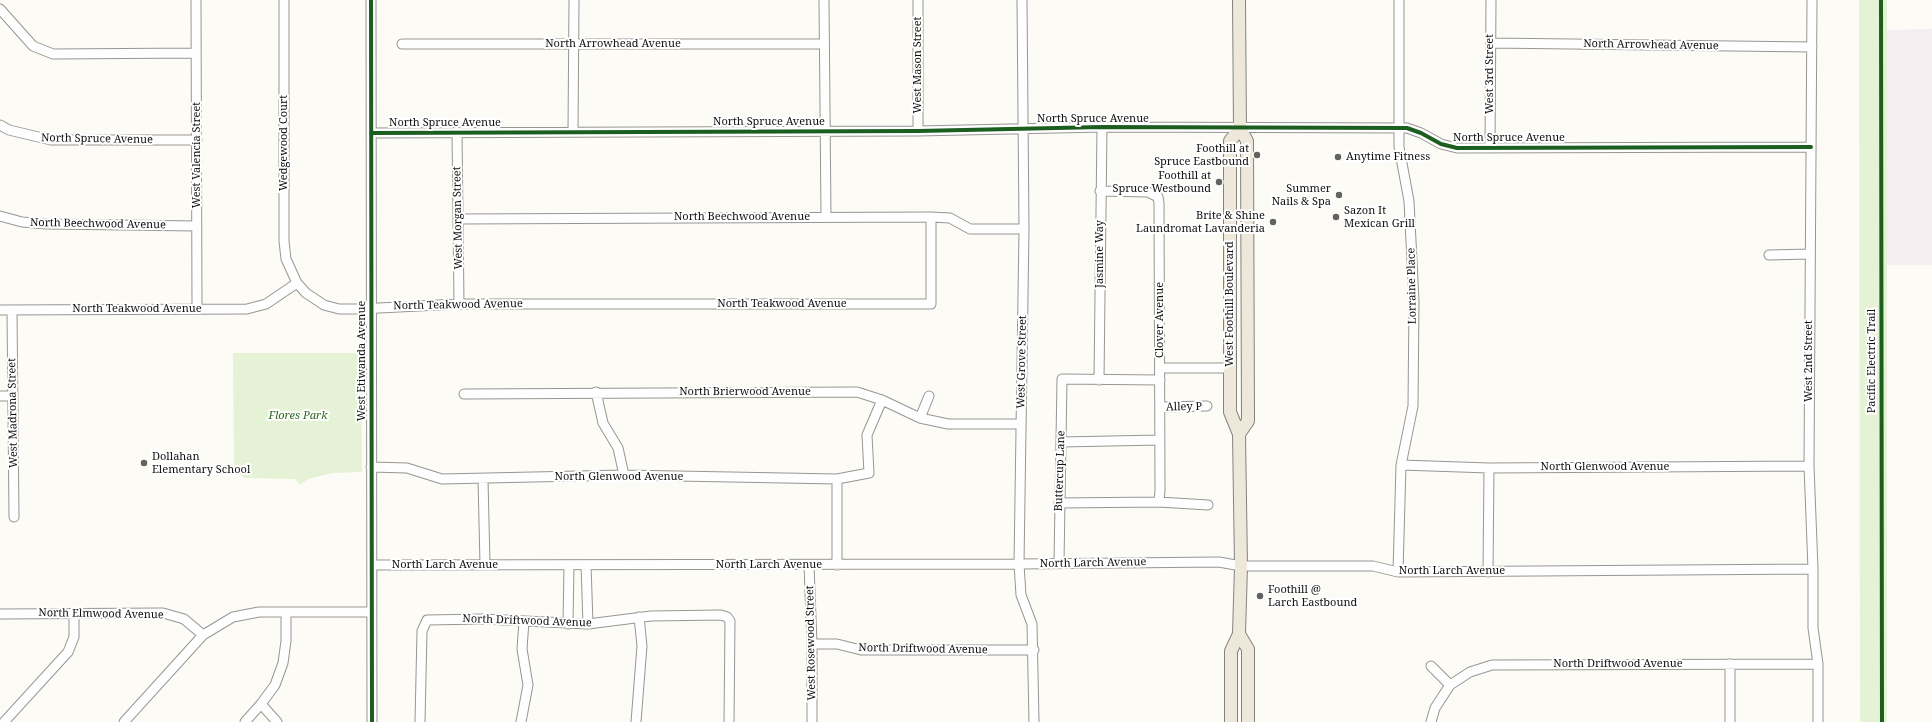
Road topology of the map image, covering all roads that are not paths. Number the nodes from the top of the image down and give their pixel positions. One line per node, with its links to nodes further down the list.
1 (196, 0): 18 (street, West Valencia Street)
2 (284, 0): 41 (street, Wedgewood Court)
3 (371, 0): 28 (street, West Etiwanda Avenue)
4 (574, 0): 15 (street)
5 (824, 0): 16 (street)
6 (918, 0): 25 (street, West Mason Street)
7 (1022, 0): 21 (street, West Grove Street)
8 (1239, 0): 22 (main road, West Foothill Boulevard)
9 (1399, 0): 23 (street, Lorraine Place)
10 (1491, 0): 13 (street, West 3rd Street)
11 (1812, 0): 17 (street, West 2nd Street)
12 (0, 9): 18 (street)
13 (1491, 43): 17 (street, North Arrowhead Avenue); 30 (street, West 3rd Street)
14 (402, 44): 15 (street, North Arrowhead Avenue)
15 (574, 44): 16 (street, North Arrowhead Avenue); 27 (street)
16 (824, 44): 24 (street)
17 (1812, 47): 31 (street, West 2nd Street)
18 (196, 53): 29 (street, West Valencia Street)
19 (0, 126): 29 (street, North Spruce Avenue)
20 (1102, 127): 21 (street, North Spruce Avenue); 22 (street, North Spruce Avenue); 32 (street, Jasmine Way)
21 (1023, 128): 25 (street, North Spruce Avenue); 38 (street, West Grove Street)
22 (1240, 128): 23 (street, North Spruce Avenue); 48 (main road, West Foothill Boulevard); 61 (main road, West Foothill Boulevard)
23 (1399, 128): 30 (street, North Spruce Avenue); 64 (street, Lorraine Place)
24 (825, 130): 25 (street, North Spruce Avenue); 27 (street, North Spruce Avenue); 34 (street)
25 (918, 131)
26 (457, 132): 27 (street, North Spruce Avenue); 28 (street, North Spruce Avenue); 36 (street, West Morgan Street)
27 (573, 132)
28 (371, 133): 43 (street, West Etiwanda Avenue)
29 (197, 140): 37 (street, West Valencia Street)
30 (1490, 147): 31 (street, North Spruce Avenue)
31 (1810, 147): 39 (street, West 2nd Street)
32 (1100, 191): 47 (street, Clover Avenue); 49 (street, Jasmine Way)
33 (0, 216): 37 (street, North Beechwood Avenue)
34 (826, 217): 35 (street, North Beechwood Avenue); 36 (street, North Beechwood Avenue)
35 (931, 217): 38 (street, North Beechwood Avenue); 42 (street, North Teakwood Avenue)
36 (458, 219): 42 (street, West Morgan Street)
37 (197, 226): 44 (street, West Valencia Street)
38 (1024, 229): 60 (street, West Grove Street)
39 (1809, 254): 40 (street); 65 (street, West 2nd Street)
40 (1769, 255)
41 (297, 283): 43 (street, North Teakwood Avenue); 44 (street, North Teakwood Avenue)
42 (458, 304): 43 (street, North Teakwood Avenue)
43 (371, 308): 66 (street, West Etiwanda Avenue)
44 (197, 309): 46 (street, North Teakwood Avenue)
45 (0, 310): 46 (street, North Teakwood Avenue)
46 (12, 310): 54 (street, West Madrona Street)
47 (1160, 368): 48 (street); 50 (street, Clover Avenue)
48 (1230, 368): 61 (main road, West Foothill Boulevard)
49 (1099, 380): 50 (street); 63 (street, Buttercup Lane)
50 (1160, 380): 58 (street, Clover Avenue)
51 (596, 392): 52 (street, North Brierwood Avenue); 56 (street, North Brierwood Avenue); 68 (street)
52 (464, 394)
53 (0, 396): 54 (street)
54 (13, 396): 74 (street, West Madrona Street)
55 (929, 396): 59 (street)
56 (882, 400): 59 (street, North Brierwood Avenue); 70 (street, North Glenwood Avenue)
57 (1207, 406): 58 (street, Alley P)
58 (1160, 407): 62 (street, Clover Avenue)
59 (920, 418): 60 (street, North Brierwood Avenue)
60 (1021, 424): 76 (street, West Grove Street)
61 (1239, 434): 83 (main road, West Foothill Boulevard)
62 (1160, 440): 63 (street); 71 (street, Clover Avenue)
63 (1061, 442): 72 (street, Buttercup Lane)
64 (1401, 465): 67 (street, North Glenwood Avenue); 85 (street, Lorraine Place)
65 (1809, 466): 67 (street, North Glenwood Avenue); 84 (street, West 2nd Street)
66 (371, 467): 69 (street, North Glenwood Avenue); 77 (street, West Etiwanda Avenue)
67 (1489, 468): 86 (street)
68 (624, 475): 69 (street, North Glenwood Avenue); 70 (street, North Glenwood Avenue)
69 (483, 479): 78 (street)
70 (837, 479): 82 (street)
71 (1159, 502): 72 (street); 73 (street)
72 (1059, 503): 75 (street, Buttercup Lane)
73 (1208, 505)
74 (14, 517)
75 (1059, 563): 76 (street, North Larch Avenue); 83 (street, North Larch Avenue)
76 (1019, 564): 82 (street, North Larch Avenue); 98 (street, West Grove Street)
77 (372, 565): 78 (street, North Larch Avenue); 88 (street, West Etiwanda Avenue)
78 (485, 565): 79 (street, North Larch Avenue)
79 (569, 565): 80 (street, North Larch Avenue); 93 (street)
80 (586, 565): 81 (street, North Larch Avenue); 94 (street)
81 (809, 565): 82 (street, North Larch Avenue); 97 (street, West Rosewood Street)
82 (838, 565)
83 (1241, 566): 85 (street, North Larch Avenue); 95 (main road, West Foothill Boulevard)
84 (1813, 569): 86 (street, North Larch Avenue); 100 (street, West 2nd Street)
85 (1398, 572): 86 (street, North Larch Avenue)
86 (1488, 572)
87 (286, 612): 88 (street); 96 (street); 104 (street)
88 (372, 612): 109 (street, West Etiwanda Avenue)
89 (74, 613): 90 (street, North Elmwood Avenue); 96 (street, North Elmwood Avenue); 105 (street)
90 (0, 614)
91 (639, 618): 94 (street, North Driftwood Avenue); 112 (street); 113 (street, North Driftwood Avenue)
92 (524, 621): 93 (street, North Driftwood Avenue); 110 (street, North Driftwood Avenue); 111 (street)
93 (568, 624): 94 (street, North Driftwood Avenue)
94 (588, 624)
95 (1239, 634): 101 (main road, West Foothill Boulevard); 118 (main road, West Foothill Boulevard)
96 (203, 635): 106 (street)
97 (812, 644): 98 (street, North Driftwood Avenue); 114 (street, West Rosewood Street)
98 (1034, 650): 115 (street, West Grove Street)
99 (1730, 664): 100 (street, North Driftwood Avenue); 103 (street, North Driftwood Avenue); 120 (street)
100 (1818, 664): 121 (street, West 2nd Street)
101 (1231, 666): 116 (main road, West Foothill Boulevard); 117 (main road)
102 (1431, 666): 103 (street)
103 (1450, 685): 119 (street)
104 (261, 704): 107 (street); 108 (street)
105 (4, 722)
106 (124, 722)
107 (245, 722)
108 (277, 722)
109 (372, 722)
110 (420, 722)
111 (521, 722)
112 (636, 722)
113 (729, 722)
114 (812, 722)
115 (1034, 722)
116 (1231, 722)
117 (1241, 722)
118 (1248, 722)
119 (1431, 722)
120 (1730, 722)
121 (1818, 722)

